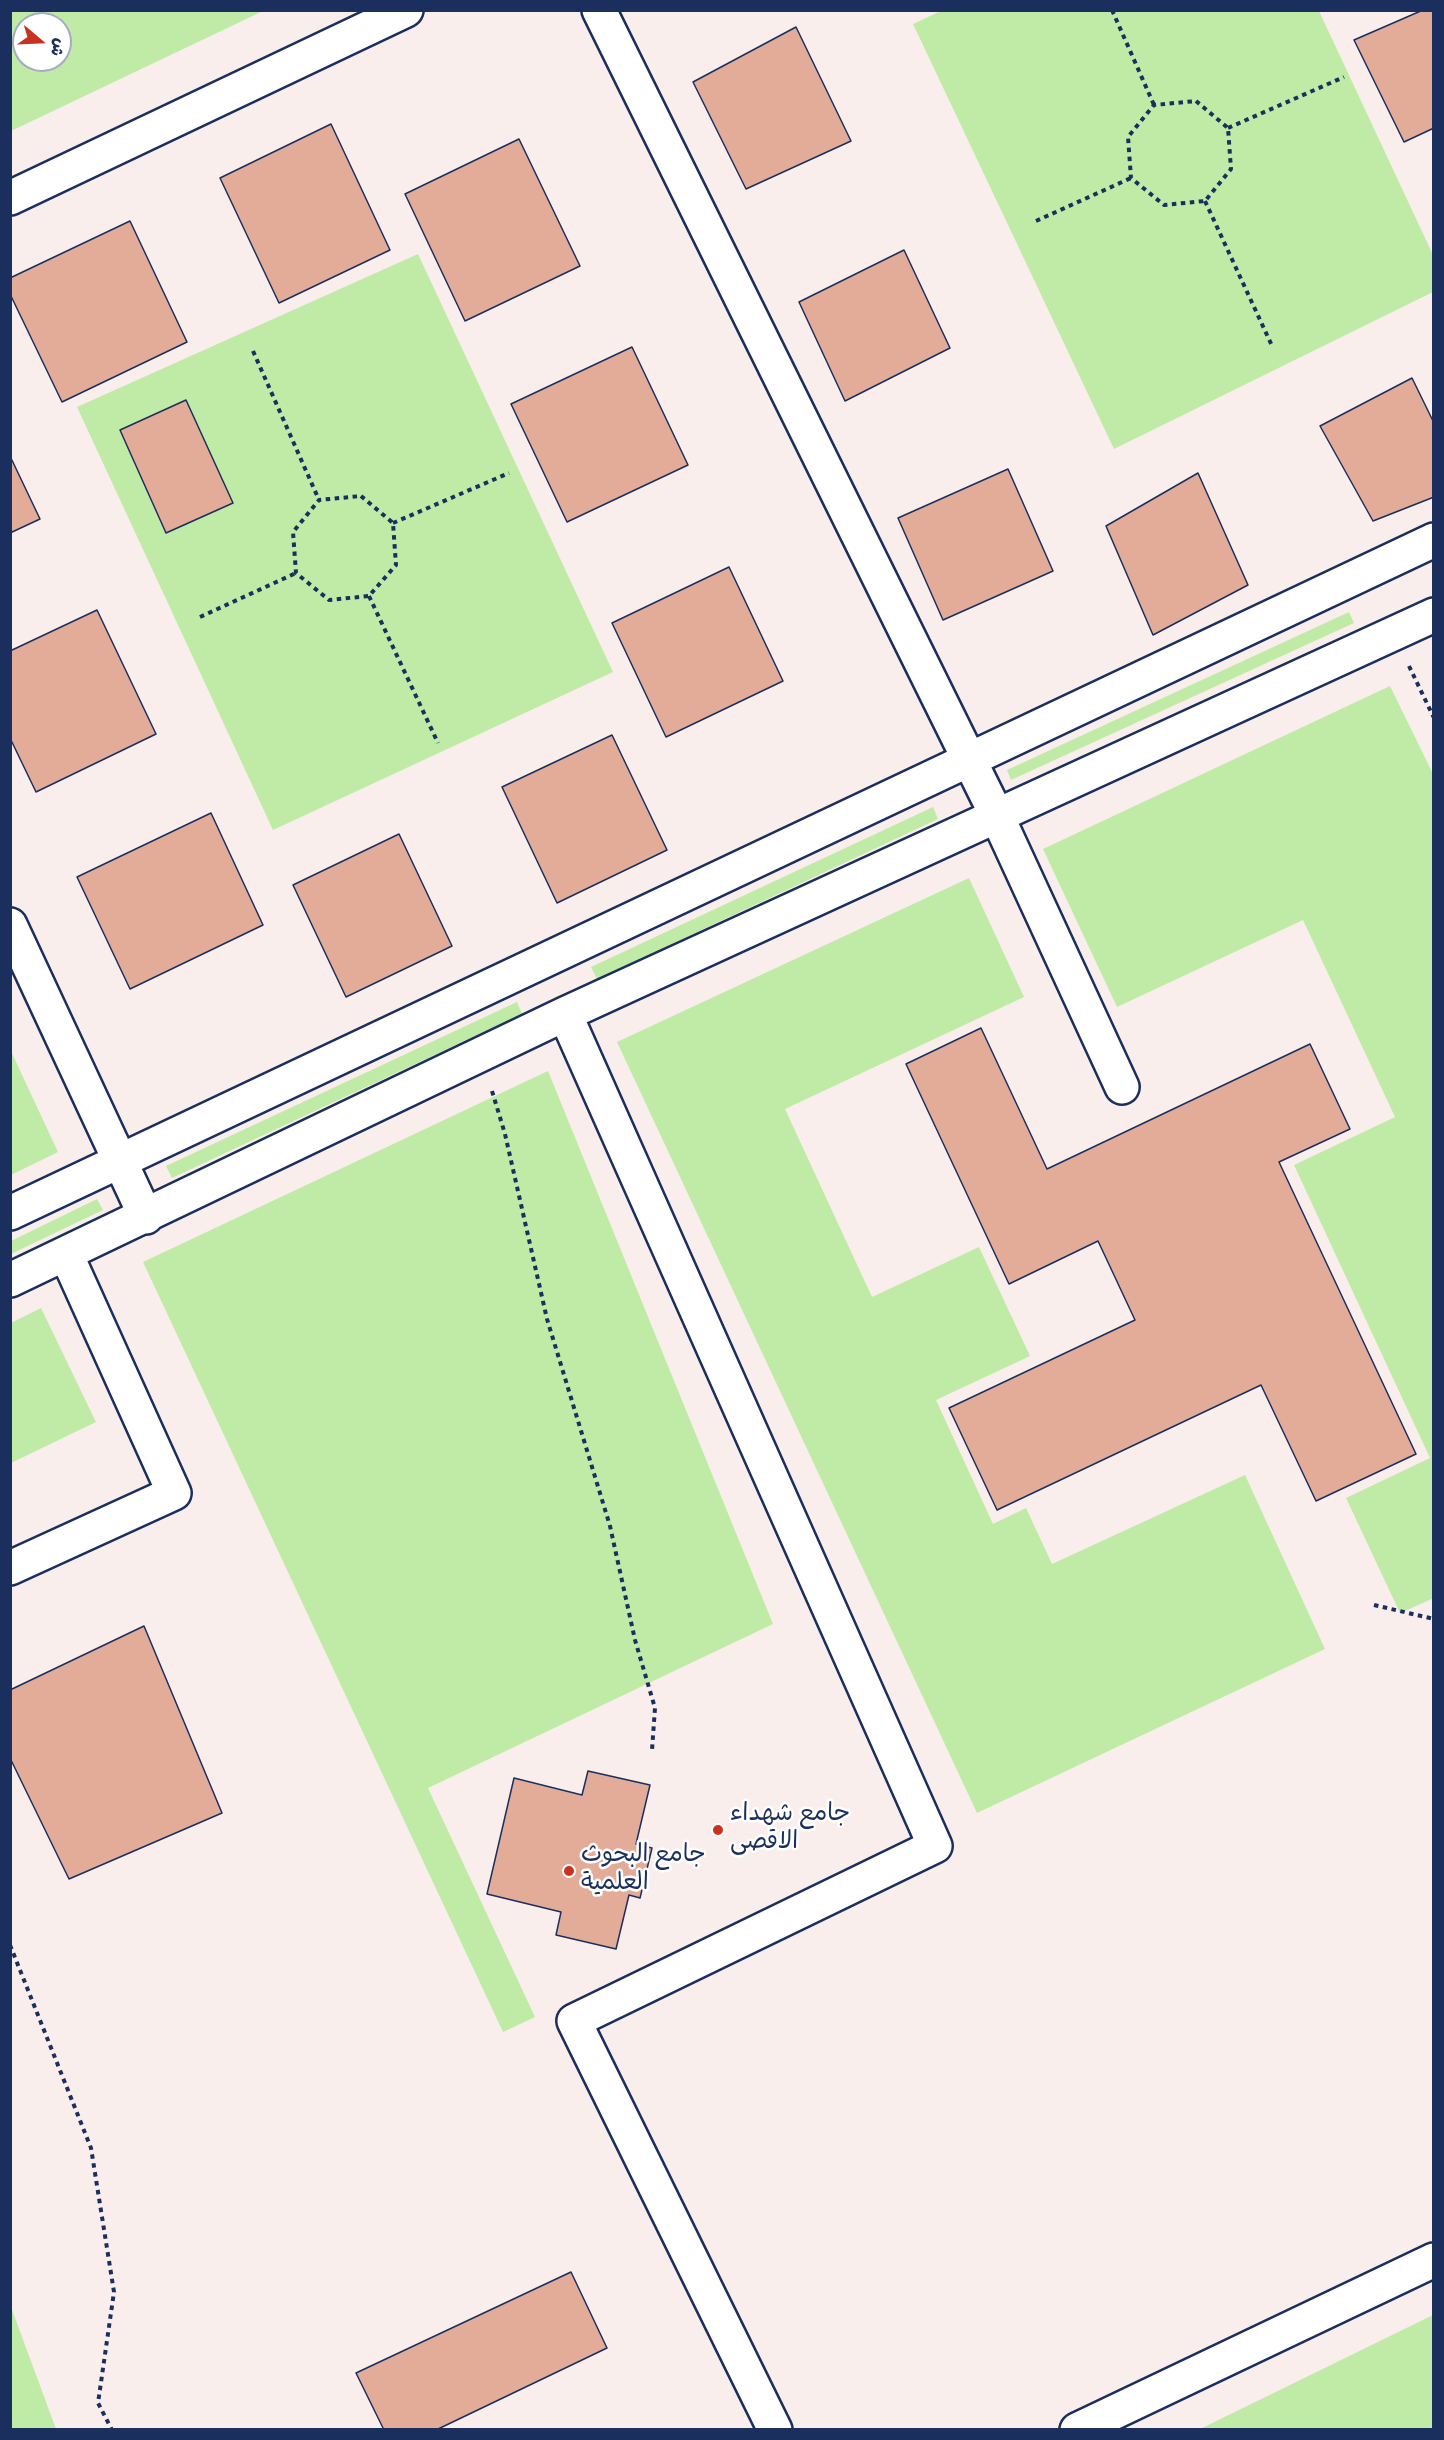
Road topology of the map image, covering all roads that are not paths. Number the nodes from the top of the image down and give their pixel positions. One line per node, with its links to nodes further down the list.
1 (406, 10): 3 (street)
2 (599, 10): 6 (street)
3 (10, 198)
4 (1434, 540): 6 (street)
5 (1434, 615): 7 (street)
6 (969, 760): 7 (street); 11 (street)
7 (998, 816): 9 (street); 10 (street)
8 (10, 925): 11 (street)
9 (565, 1014): 13 (street); 18 (street)
10 (1122, 1087)
11 (120, 1161): 12 (street); 13 (street)
12 (10, 1213)
13 (146, 1217): 14 (street)
14 (66, 1254): 15 (street); 16 (street)
15 (10, 1280)
16 (10, 1568)
17 (1434, 2260): 19 (street)
18 (775, 2430)
19 (1077, 2430)

